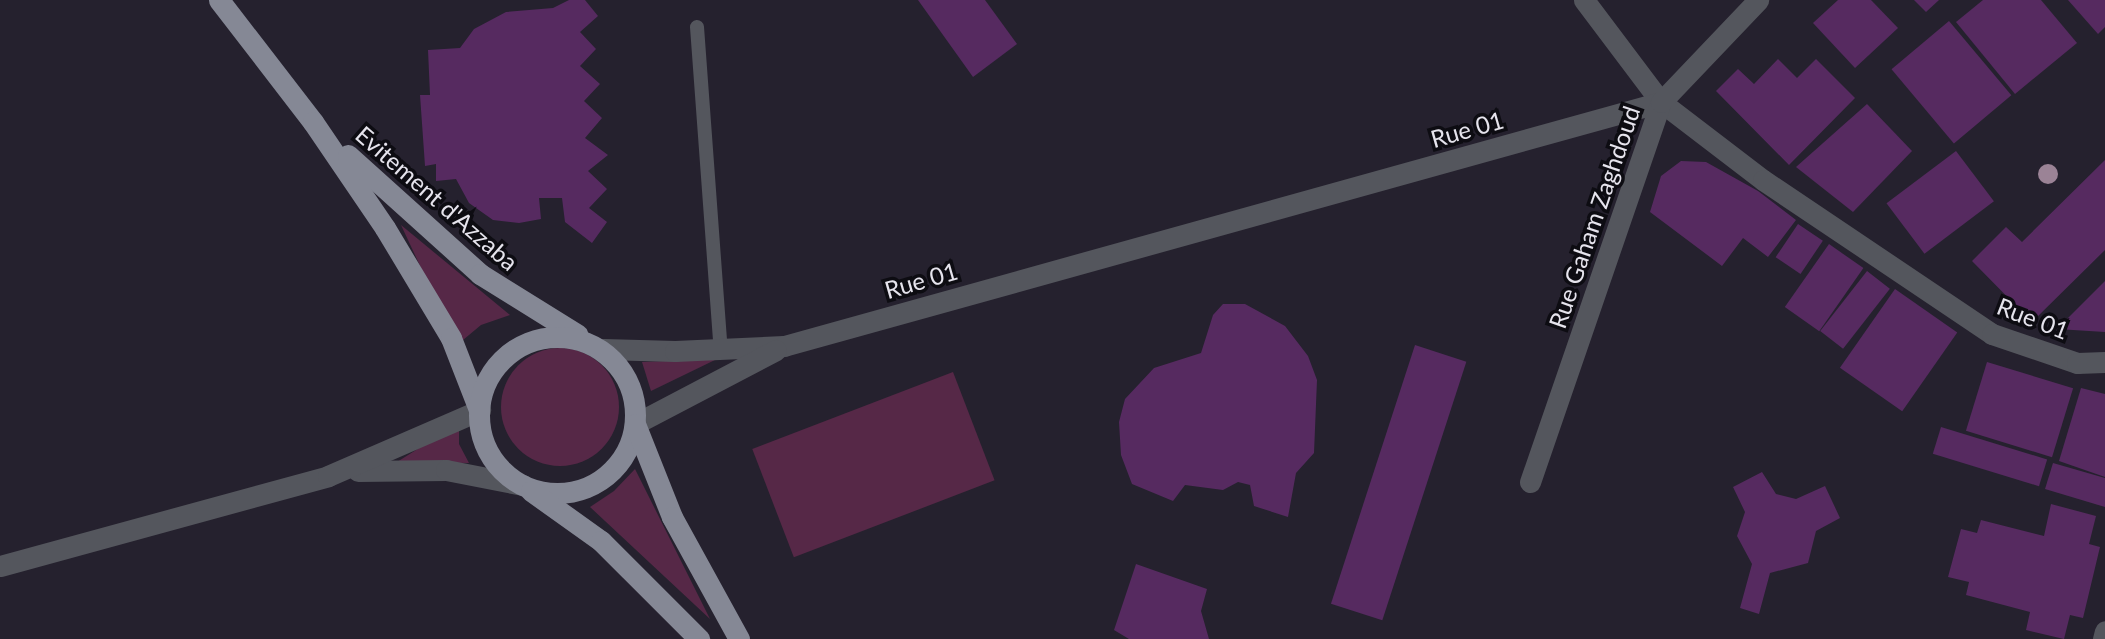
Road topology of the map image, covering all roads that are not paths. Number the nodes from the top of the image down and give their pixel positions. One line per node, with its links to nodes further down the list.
1 (219, 0): 6 (main road, Evitement d'Azzaba)
2 (1584, 0): 5 (street)
3 (1758, 0): 5 (street, Rue Gaham Zaghdoud)
4 (697, 27): 9 (lane)
5 (1661, 102): 7 (street, Rue 01); 10 (street, Rue 01); 14 (street, Rue Gaham Zaghdoud)
6 (313, 122): 8 (main road, Evitement d'Azzaba); 11 (main road, Evitement d'Azzaba)
7 (784, 346): 9 (street); 12 (street)
8 (603, 349): 9 (street); 11 (main road); 12 (main road)
9 (721, 350)
10 (2105, 362)
11 (480, 410): 13 (street); 15 (main road)
12 (635, 424): 15 (main road); 19 (main road)
13 (328, 476): 15 (street); 16 (street)
14 (1530, 482)
15 (523, 485): 18 (main road)
16 (0, 566)
17 (2105, 631): 20 (street)
18 (699, 639)
19 (739, 639)
20 (2103, 639)

